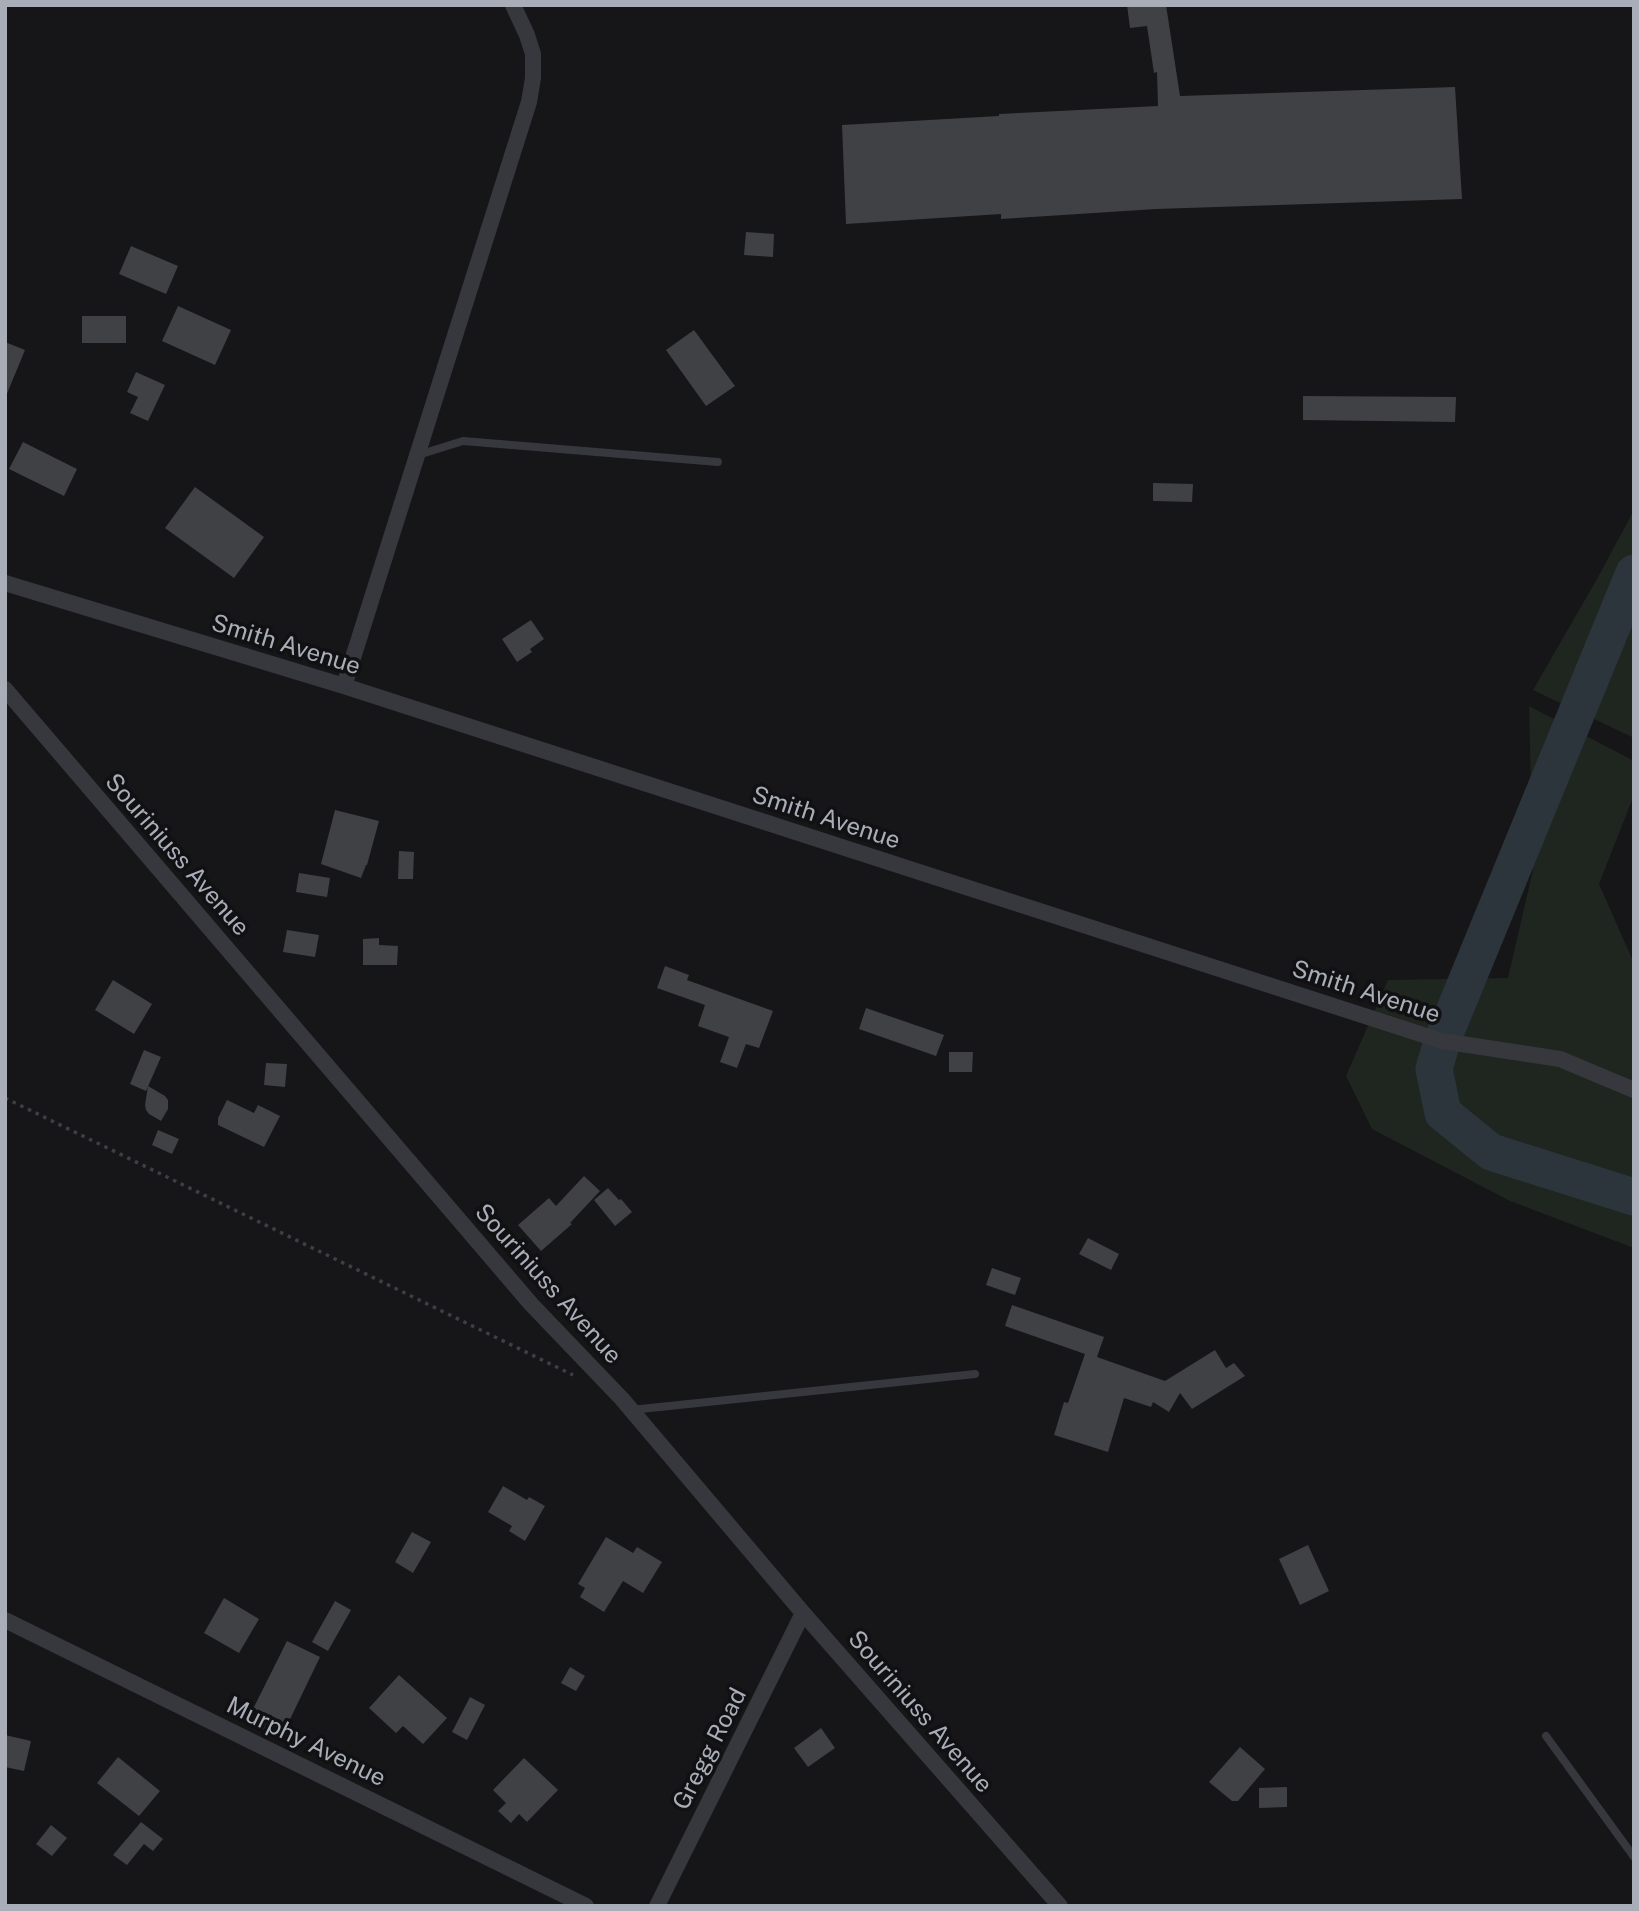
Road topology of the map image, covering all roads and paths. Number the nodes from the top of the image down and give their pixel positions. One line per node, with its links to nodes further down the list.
1 (513, 5): 2 (street)
2 (418, 455): 3 (lane); 5 (street)
3 (718, 462)
4 (5, 583): 5 (street, Smith Avenue)
5 (344, 686): 7 (street, Smith Avenue)
6 (5, 689): 11 (street, Souriniuss Avenue)
7 (1634, 1090)
8 (5, 1098): 10 (path)
9 (975, 1374): 11 (lane)
10 (572, 1375)
11 (631, 1410): 12 (street, Souriniuss Avenue)
12 (803, 1613): 17 (street, Gregg Road); 18 (street, Souriniuss Avenue)
13 (5, 1620): 16 (street, Murphy Avenue)
14 (1546, 1737): 15 (lane)
15 (1634, 1857)
16 (586, 1906)
17 (657, 1906)
18 (1060, 1906)

